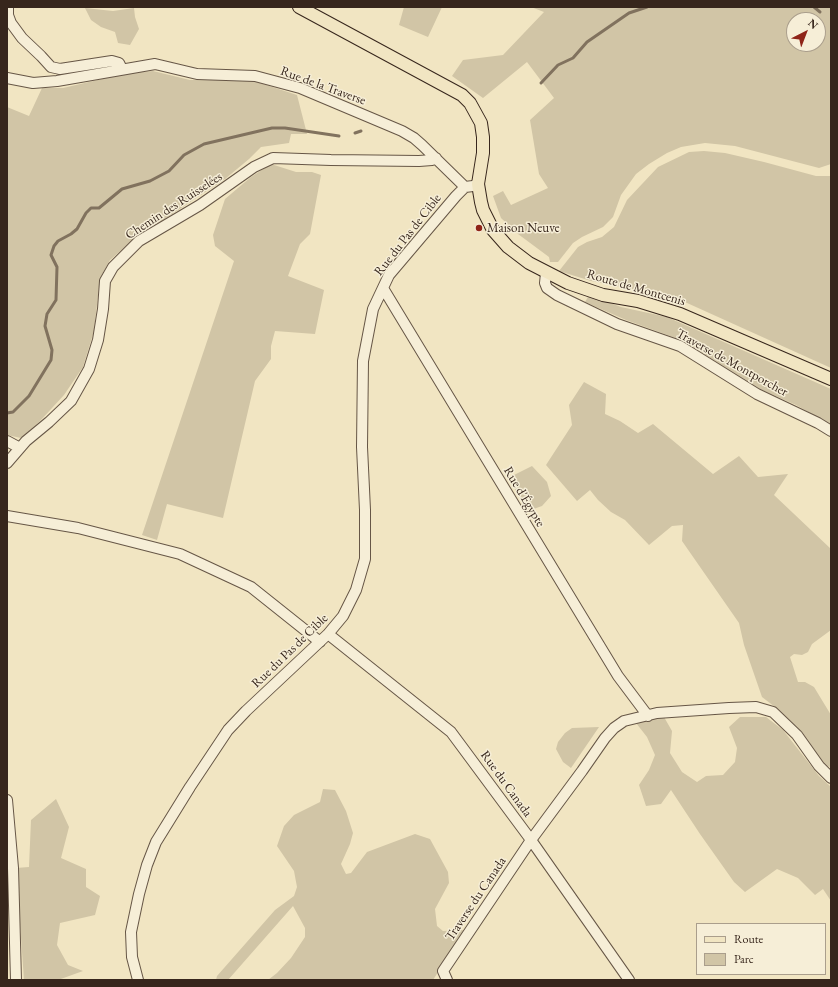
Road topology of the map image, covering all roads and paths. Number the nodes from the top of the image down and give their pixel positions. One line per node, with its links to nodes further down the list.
1 (8, 7): 3 (street)
2 (299, 7): 6 (main road)
3 (122, 69): 4 (street, Rue de la Traverse); 5 (street, Rue de la Traverse)
4 (7, 78)
5 (436, 158): 7 (street, Rue de la Traverse); 13 (street, Chemin des Ruisselées)
6 (478, 181): 7 (street); 8 (main road, Route de Montcenis)
7 (465, 187): 9 (street, Rue du Pas de Cible)
8 (546, 273): 10 (main road, Route de Montcenis); 11 (street, Traverse de Montporcher)
9 (383, 288): 16 (street, Rue du Pas de Cible); 18 (street, Rue d'Égypte)
10 (831, 379)
11 (831, 431)
12 (7, 441): 13 (street)
13 (20, 448): 14 (street, Chemin des Ruisselées)
14 (7, 463)
15 (7, 516): 17 (street)
16 (328, 634): 17 (street, Rue du Pas de Cible); 21 (street, Rue du Canada)
17 (320, 642): 24 (street, Rue du Pas de Cible)
18 (648, 716): 19 (street, Traverse du Canada); 21 (street, Traverse du Canada)
19 (831, 778)
20 (7, 800): 23 (street)
21 (531, 840): 22 (street, Traverse du Canada); 25 (street, Rue du Canada)
22 (445, 976)
23 (16, 980)
24 (138, 980)
25 (629, 980)

